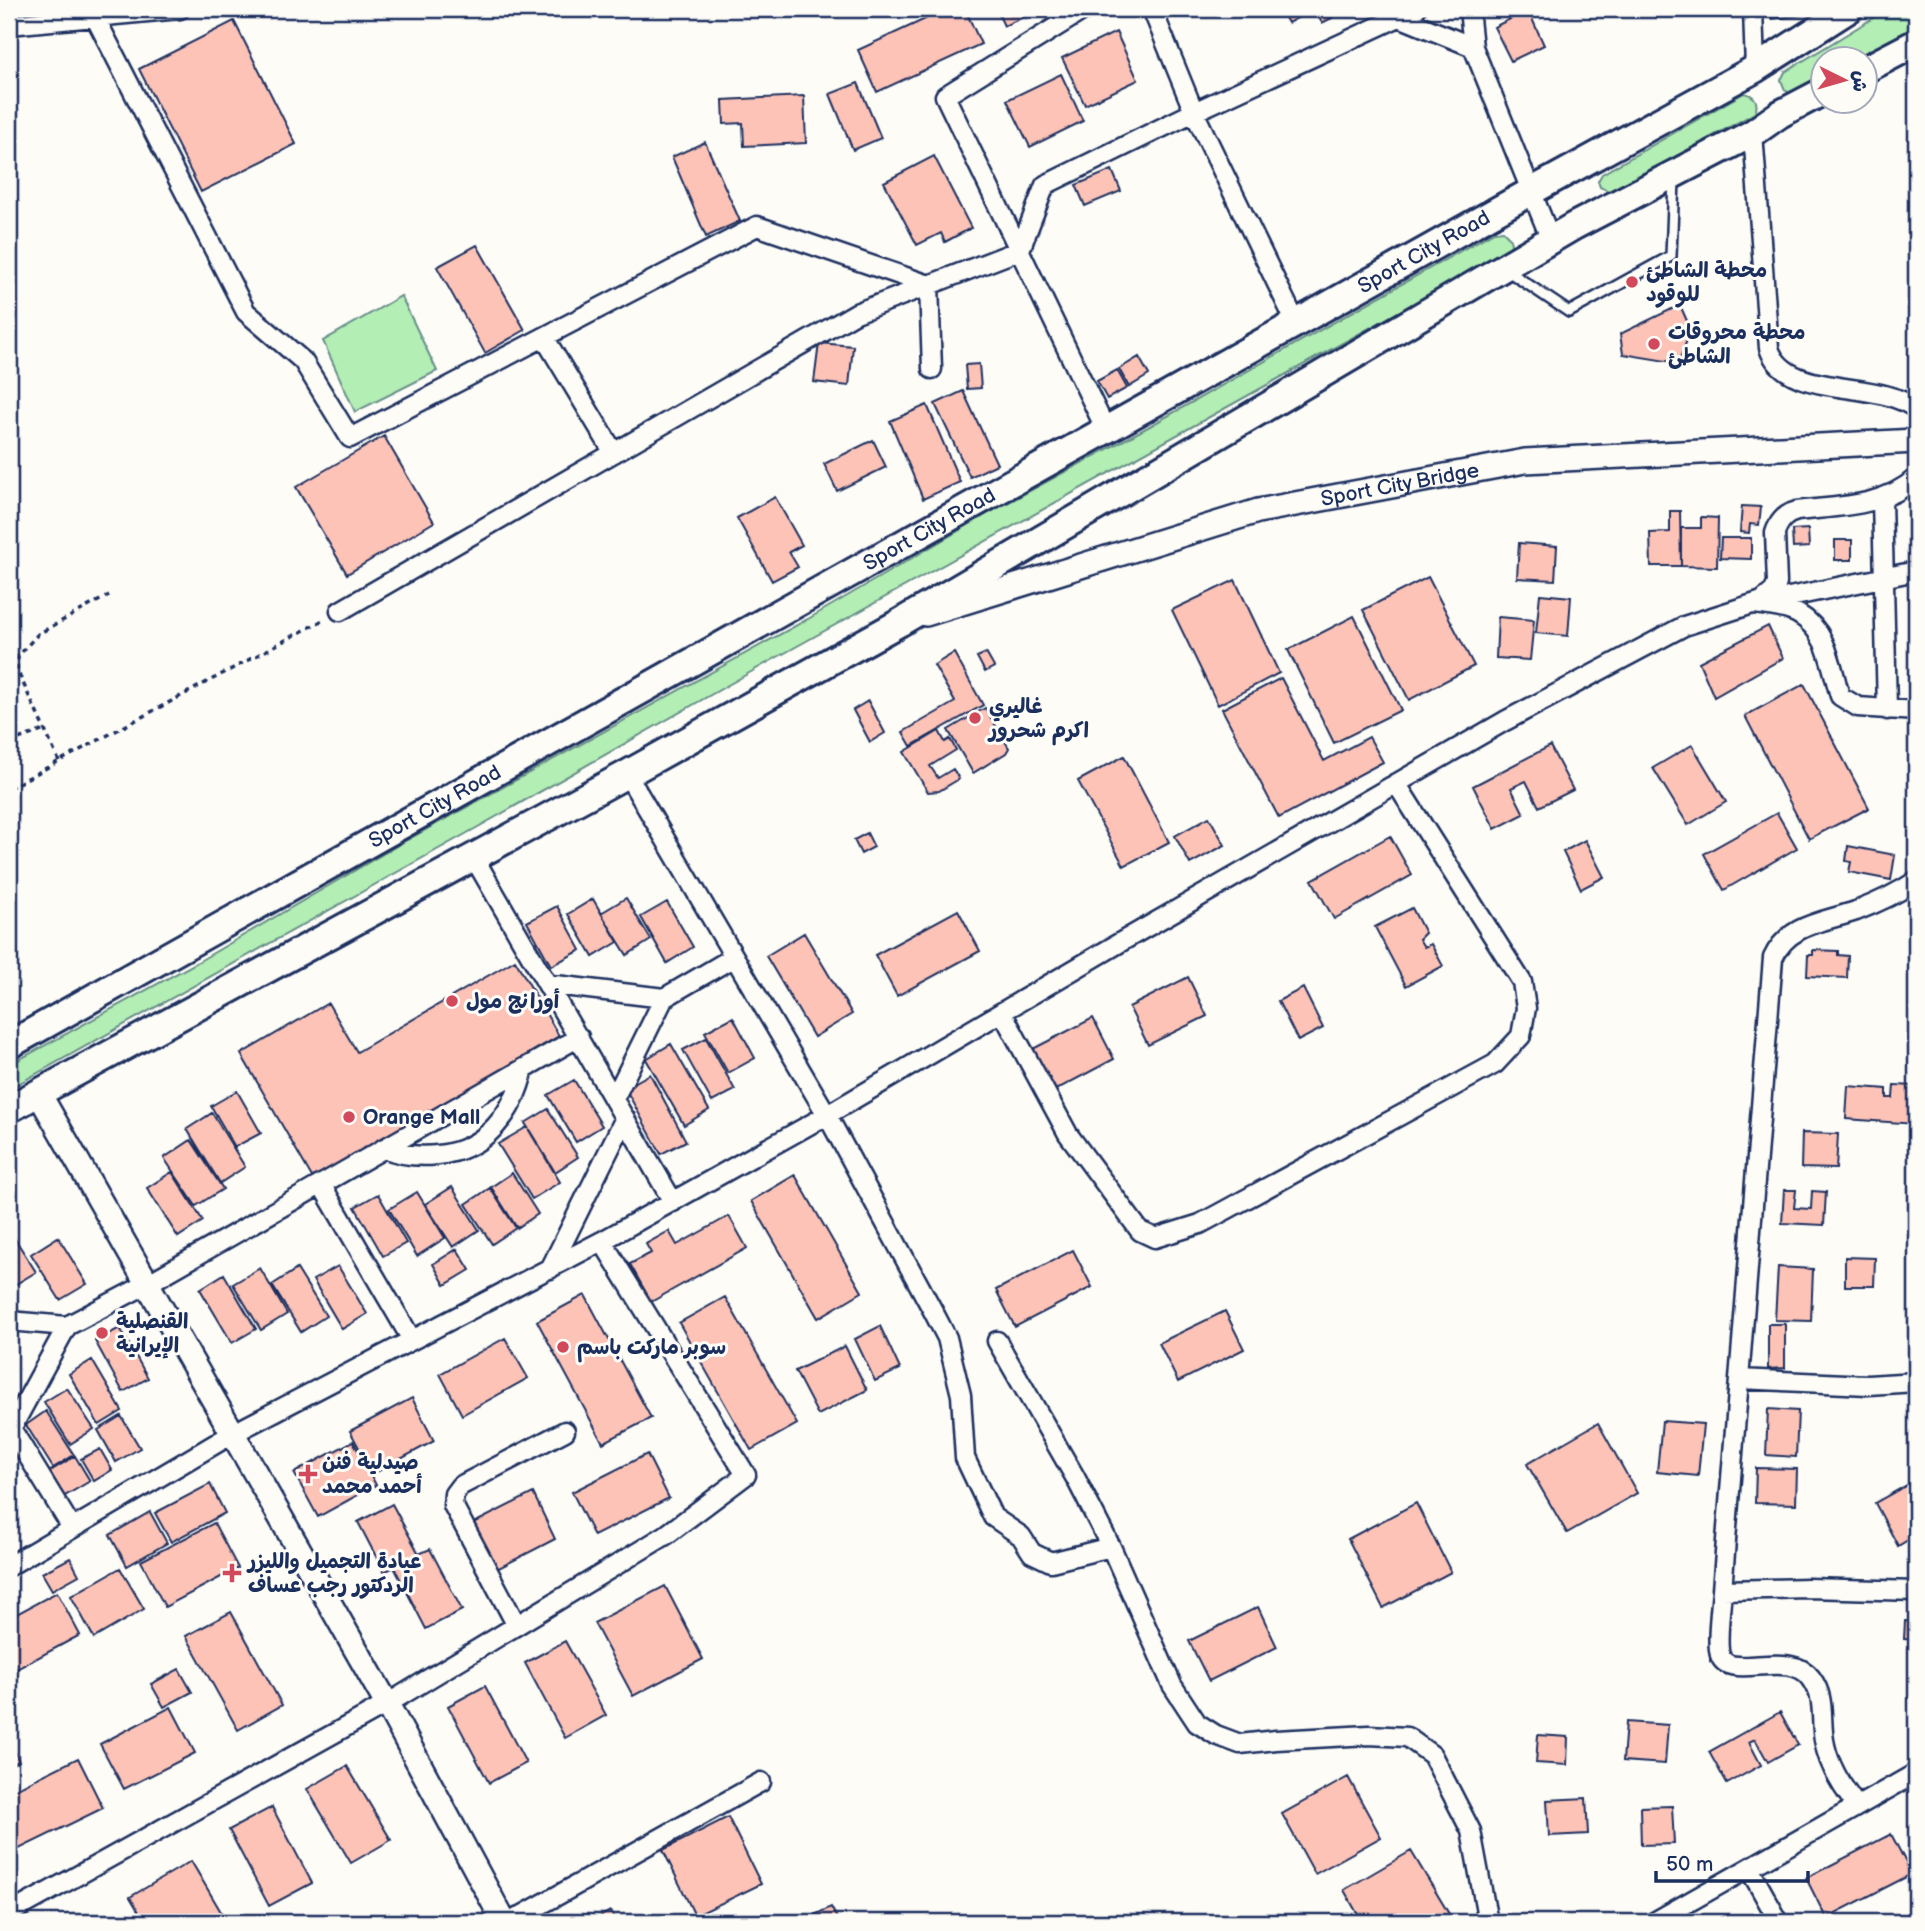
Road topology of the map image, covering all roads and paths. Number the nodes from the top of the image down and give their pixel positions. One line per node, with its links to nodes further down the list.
1 (180, 9): 8 (street)
2 (1084, 9): 21 (street)
3 (1152, 9): 16 (street)
4 (1416, 9): 9 (street)
5 (1469, 9): 12 (street)
6 (1753, 9): 14 (street)
7 (1849, 9): 14 (main road, Sport City Road)
8 (94, 17): 10 (street); 25 (street)
9 (1399, 17): 12 (street); 16 (street)
10 (9, 25)
11 (1916, 43): 13 (main road)
12 (1473, 47): 19 (street)
13 (1880, 62)
14 (1755, 69): 19 (main road, Sport City Road)
15 (1810, 98): 17 (main road)
16 (1194, 112): 21 (street); 24 (street)
17 (1753, 132): 18 (main road); 27 (street)
18 (1674, 174): 20 (main road); 22 (lane)
19 (1532, 191): 20 (street); 24 (main road, Sport City Road)
20 (1551, 240): 22 (main road)
21 (1020, 250): 23 (street); 28 (street)
22 (1504, 268): 38 (main road)
23 (929, 285): 25 (street); 26 (street); 30 (street)
24 (1296, 323): 28 (main road, Sport City Road)
25 (544, 337): 30 (street)
26 (933, 369)
27 (1916, 409)
28 (1106, 430): 54 (main road, Sport City Road)
29 (1906, 443): 38 (main road, Sport City Bridge)
30 (614, 453): 37 (street)
31 (1916, 478): 32 (street)
32 (1882, 499): 34 (street); 36 (street)
33 (1916, 571): 34 (street)
34 (1884, 576): 36 (street); 39 (street)
35 (113, 593): 41 (path)
36 (1755, 604): 39 (street); 45 (street)
37 (340, 611): 43 (path)
38 (900, 623): 44 (main road)
39 (1887, 710): 40 (street)
40 (1916, 711)
41 (45, 730): 42 (path); 43 (path)
42 (9, 742)
43 (59, 761): 46 (path)
44 (627, 774): 47 (main road); 49 (street)
45 (1396, 783): 52 (street); 52 (street)
46 (9, 788)
47 (473, 856): 50 (street); 56 (main road)
48 (1916, 881): 71 (street)
49 (734, 957): 51 (street); 59 (street)
50 (547, 984): 51 (street); 53 (street)
51 (664, 998): 57 (street)
52 (1002, 1012): 59 (street)
53 (579, 1037): 55 (street); 57 (street)
54 (9, 1045)
55 (524, 1068): 61 (street); 61 (street)
56 (38, 1092): 58 (main road); 66 (main road)
57 (614, 1099): 60 (street)
58 (9, 1109)
59 (827, 1115): 63 (street); 77 (street)
60 (625, 1118): 63 (street); 65 (street)
61 (384, 1148): 62 (street)
62 (321, 1184): 66 (street); 69 (street)
63 (673, 1202): 64 (street)
64 (602, 1241): 65 (street); 81 (street)
65 (550, 1269): 69 (street)
66 (147, 1284): 68 (street); 75 (main road)
67 (9, 1321): 68 (street)
68 (67, 1326): 73 (street)
69 (412, 1340): 75 (street)
70 (997, 1340): 77 (street)
71 (1739, 1379): 72 (street); 79 (street)
72 (1916, 1382)
73 (10, 1427): 76 (street)
74 (565, 1431): 81 (street)
75 (232, 1434): 76 (street); 82 (main road)
76 (72, 1528): 78 (street)
77 (1111, 1546): 90 (street)
78 (9, 1566)
79 (1722, 1590): 80 (street); 85 (street)
80 (1916, 1591)
81 (516, 1624): 82 (street)
82 (387, 1704): 87 (street); 88 (main road)
83 (1916, 1773): 85 (street)
84 (761, 1782): 89 (street)
85 (1857, 1806): 86 (street)
86 (1749, 1868): 91 (street); 92 (street)
87 (9, 1907)
88 (504, 1922)
89 (510, 1922)
90 (1488, 1922)
91 (1654, 1922)
92 (1779, 1922)

